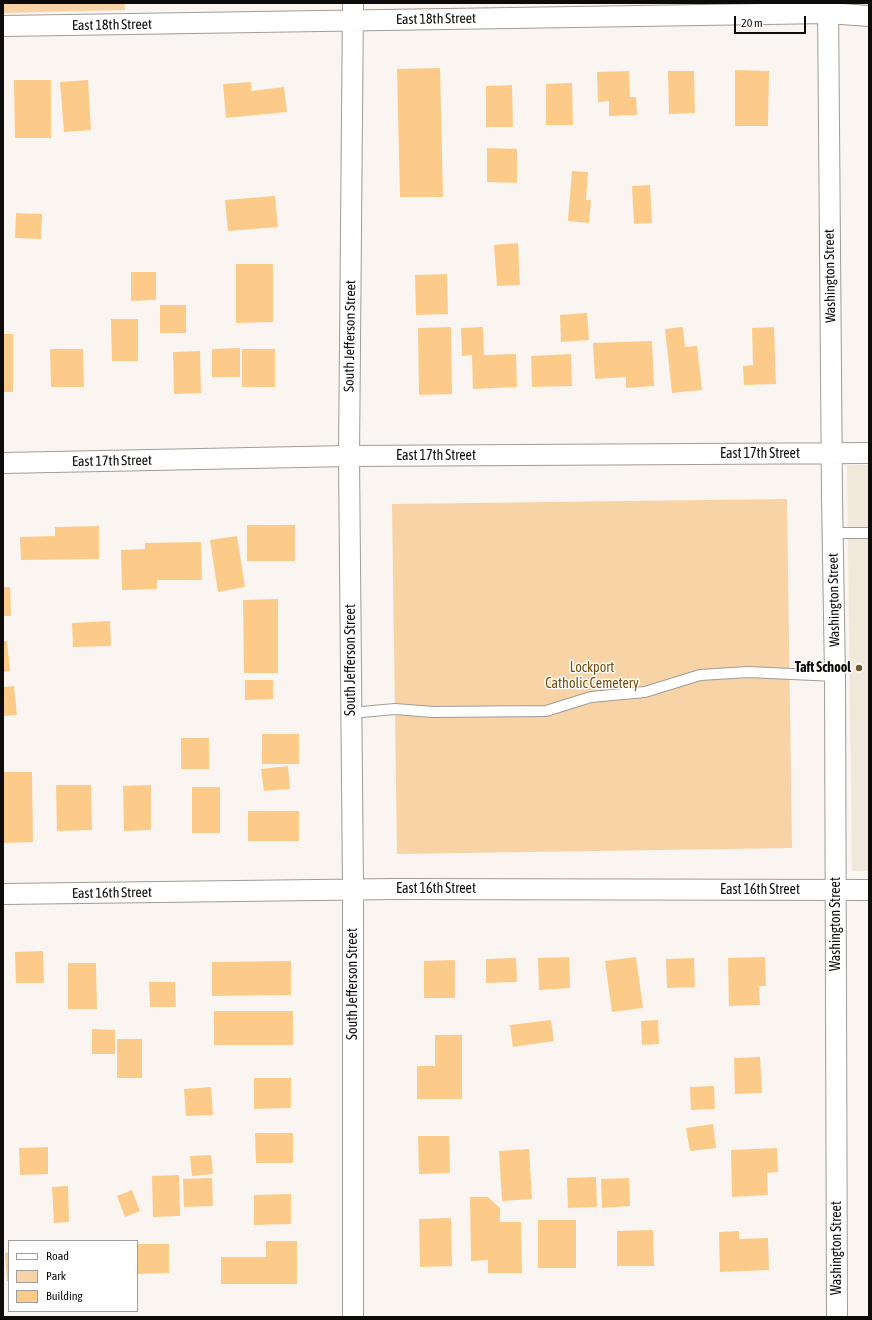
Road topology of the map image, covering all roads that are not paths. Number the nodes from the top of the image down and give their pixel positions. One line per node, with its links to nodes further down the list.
1 (828, 8): 2 (street, East 18th Street); 3 (street, East 18th Street); 5 (street, Washington Street)
2 (353, 12): 4 (street, East 18th Street); 7 (street, South Jefferson Street)
3 (869, 16)
4 (3, 26)
5 (832, 453): 6 (street, East 17th Street); 7 (street, East 17th Street); 9 (street, Washington Street)
6 (869, 453)
7 (349, 456): 8 (street, East 17th Street); 12 (street, South Jefferson Street)
8 (3, 463)
9 (832, 533): 10 (lane); 11 (street, Washington Street)
10 (869, 533)
11 (835, 676): 12 (lane); 14 (street, Washington Street)
12 (351, 713): 13 (street, South Jefferson Street)
13 (353, 889): 14 (street, East 16th Street); 16 (street, East 16th Street); 17 (street, South Jefferson Street)
14 (836, 890): 15 (street, East 16th Street); 18 (street, Washington Street)
15 (869, 890)
16 (3, 894)
17 (353, 1317)
18 (837, 1317)

